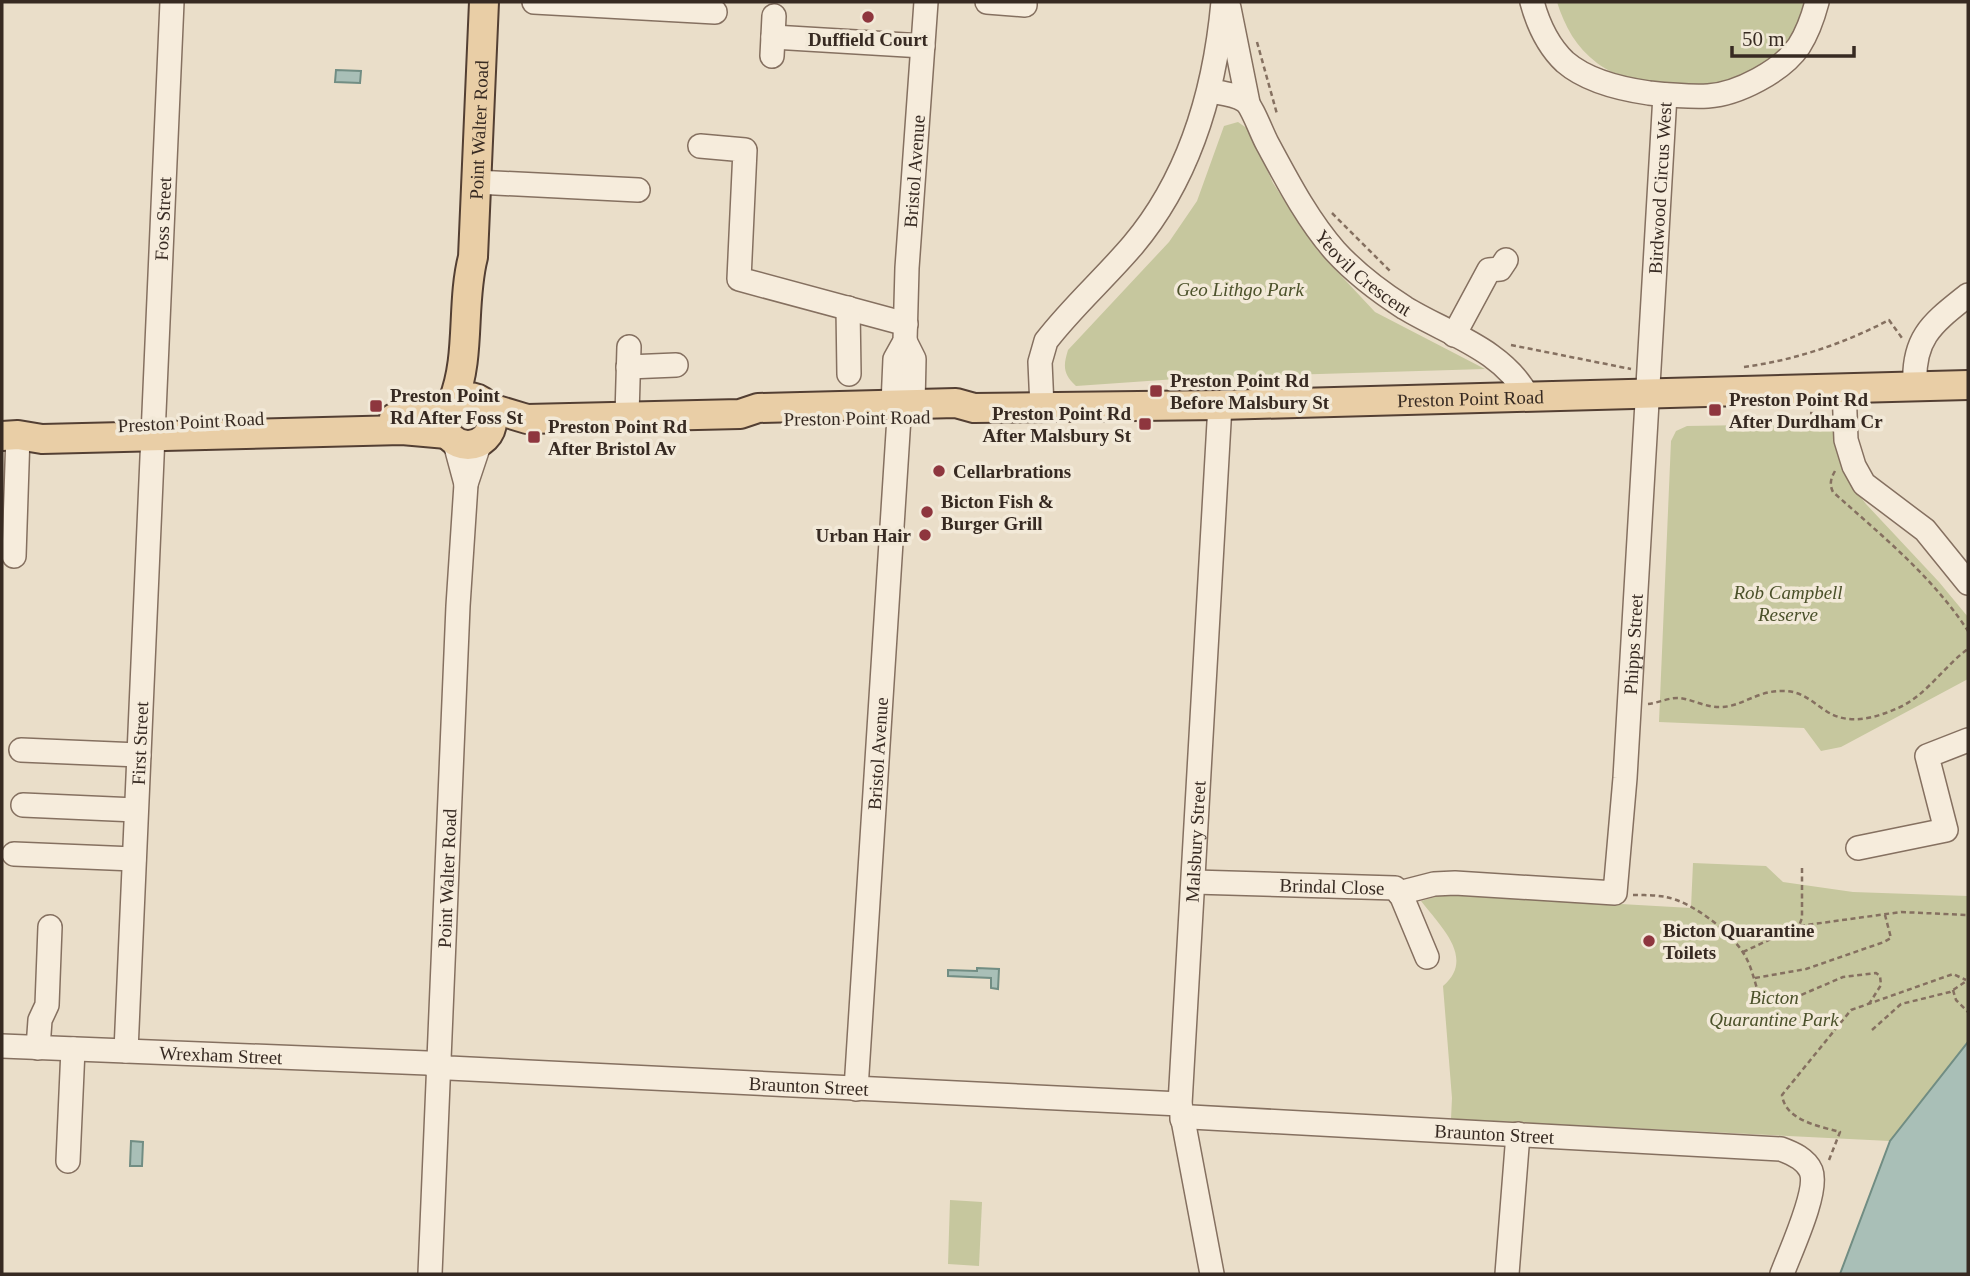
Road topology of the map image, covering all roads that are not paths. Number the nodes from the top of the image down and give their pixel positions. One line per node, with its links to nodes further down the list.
1 (172, 2): 36 (street, Foss Street)
2 (484, 2): 17 (main road, Point Walter Road)
3 (534, 2): 10 (street)
4 (926, 2): 12 (street, Bristol Avenue)
5 (986, 2): 6 (street)
6 (1025, 2)
7 (1226, 2): 13 (street, Yeovil Crescent); 15 (street, Yeovil Crescent)
8 (1532, 2): 14 (street)
9 (1817, 2): 14 (street, Birdwood Circus West)
10 (715, 12)
11 (773, 36): 12 (street)
12 (923, 46): 22 (street, Bristol Avenue)
13 (1210, 91): 15 (street); 32 (street, Yeovil Crescent)
14 (1665, 95): 26 (street, Birdwood Circus West)
15 (1248, 103): 23 (street, Yeovil Crescent)
16 (700, 146): 21 (street)
17 (476, 183): 18 (street); 35 (main road, Point Walter Road)
18 (638, 190)
19 (1506, 260): 23 (street)
20 (1968, 295): 28 (street)
21 (848, 307): 22 (street); 25 (street)
22 (906, 333): 34 (street, Bristol Avenue)
23 (1454, 335): 30 (street, Yeovil Crescent)
24 (676, 365): 33 (street)
25 (849, 374)
26 (1648, 382): 29 (main road, Preston Point Road); 30 (main road, Preston Point Road); 49 (street, Phipps Street)
27 (1968, 385): 28 (main road, Preston Point Road)
28 (1915, 387): 29 (main road, Preston Point Road)
29 (1844, 388): 39 (street)
30 (1528, 397): 31 (main road, Preston Point Road)
31 (1220, 405): 32 (main road, Preston Point Road); 48 (street, Malsbury Street)
32 (1042, 407): 34 (main road, Preston Point Road)
33 (627, 415): 34 (main road, Preston Point Road); 35 (main road, Preston Point Road)
34 (901, 415): 57 (street, Bristol Avenue)
35 (467, 421): 36 (main road, Preston Point Road); 56 (street, Point Walter Road)
36 (153, 430): 37 (main road, Preston Point Road); 42 (street, First Street)
37 (10, 435): 38 (street)
38 (14, 556)
39 (1968, 583)
40 (1968, 740): 45 (street)
41 (21, 750): 42 (street)
42 (139, 755): 44 (street, First Street)
43 (23, 805): 44 (street)
44 (136, 810): 47 (street, First Street)
45 (1858, 848)
46 (14, 853): 47 (street)
47 (134, 859): 55 (street, First Street)
48 (1194, 882): 49 (street, Brindal Close); 58 (street, Malsbury Street)
49 (1399, 893): 51 (street, Brindal Close)
50 (50, 927): 53 (street)
51 (1427, 957)
52 (2, 1046): 53 (street, Wrexham Street)
53 (38, 1048): 54 (street, Wrexham Street)
54 (73, 1049): 55 (street, Wrexham Street); 60 (street)
55 (126, 1051): 56 (street, Wrexham Street)
56 (438, 1065): 57 (street, Braunton Street); 61 (street, Point Walter Road)
57 (856, 1089): 58 (street, Braunton Street)
58 (1181, 1111): 59 (street, Braunton Street); 62 (street, Malsbury Street)
59 (1518, 1135): 63 (street); 64 (street, Braunton Street)
60 (68, 1161)
61 (430, 1274)
62 (1212, 1274)
63 (1507, 1274)
64 (1782, 1274)

